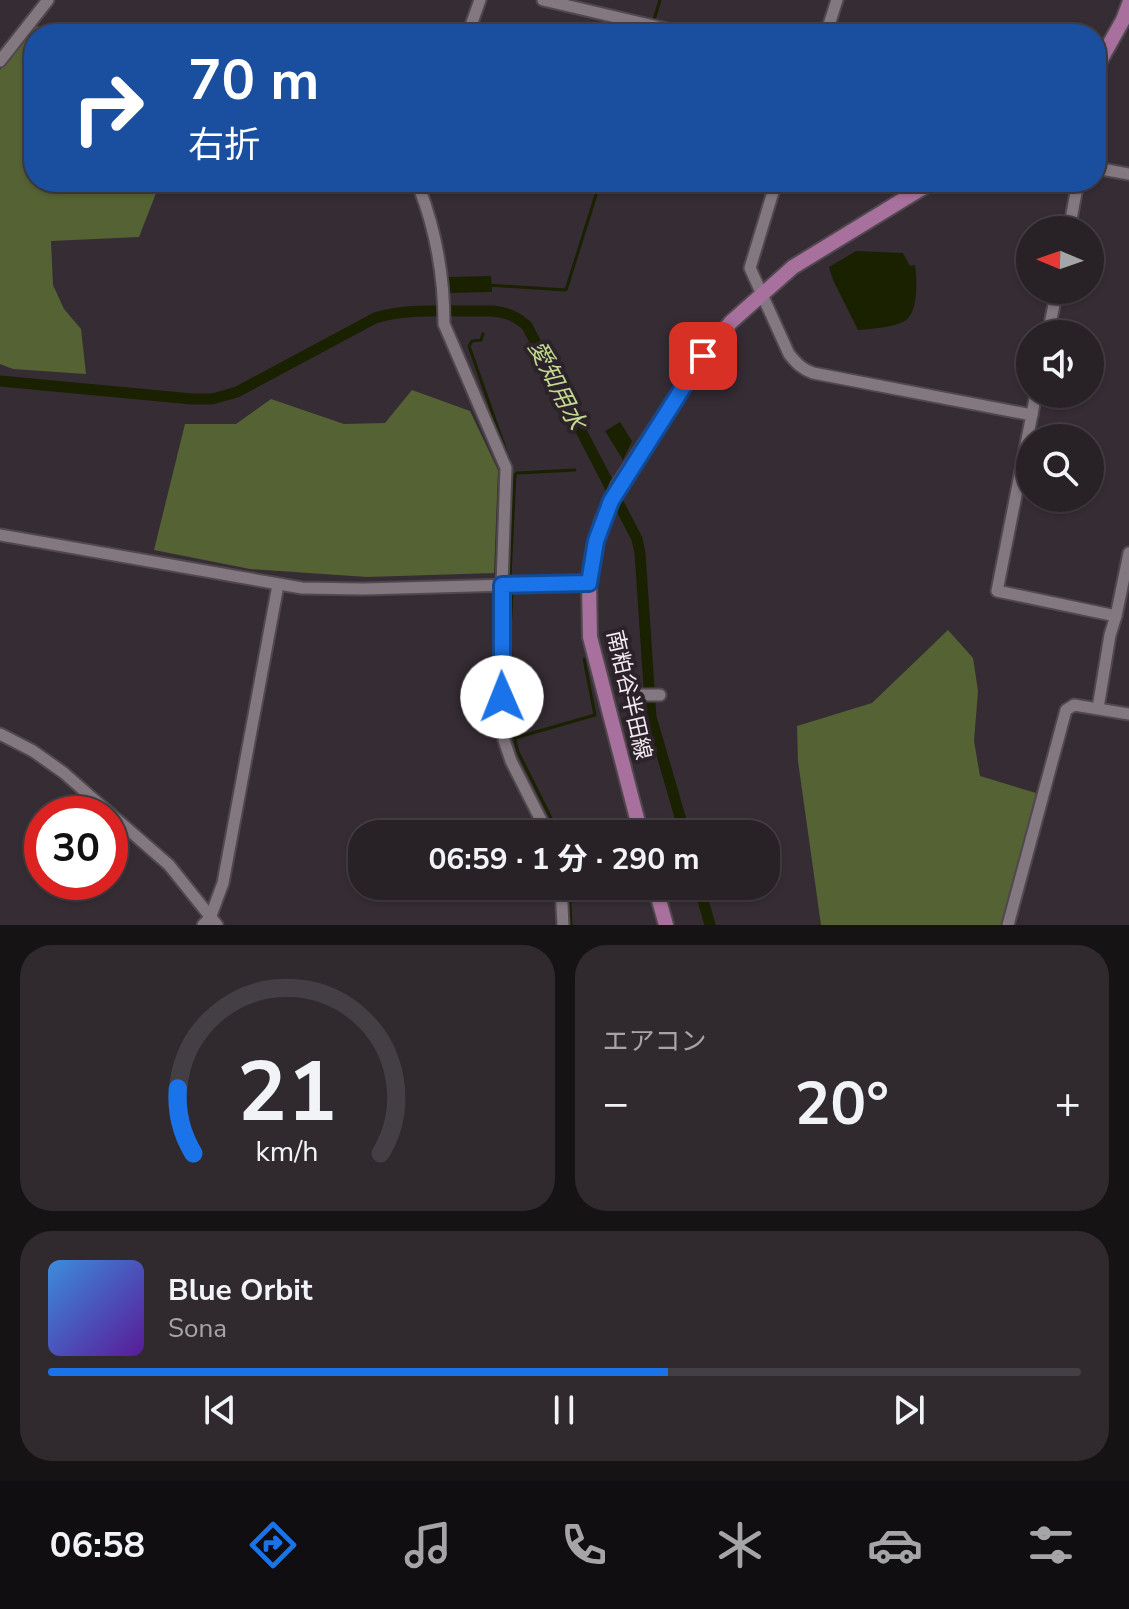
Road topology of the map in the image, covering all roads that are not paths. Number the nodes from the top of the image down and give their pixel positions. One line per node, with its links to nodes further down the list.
1 (48, 0): 6 (street)
2 (480, 0): 7 (street)
3 (543, 0): 8 (street)
4 (837, 0): 9 (street)
5 (1129, 4): 11 (main road)
6 (29, 24)
7 (472, 24)
8 (644, 24)
9 (829, 24)
10 (24, 30): 12 (street)
11 (1106, 50)
12 (0, 61)
13 (1106, 170): 14 (street)
14 (1129, 174)
15 (421, 192): 27 (street)
16 (773, 192): 20 (street)
17 (916, 192): 20 (main road, 南粕谷半田線)
18 (1076, 192): 19 (street)
19 (1072, 216)
20 (762, 295): 22 (street); 25 (main road, 南粕谷半田線)
21 (1033, 408): 22 (street)
22 (1032, 415): 28 (street)
23 (0, 535): 26 (street)
24 (1129, 553): 28 (street)
25 (589, 583): 27 (street); 35 (main road, 南粕谷半田線)
26 (278, 585): 27 (street); 38 (street)
27 (502, 585): 34 (street)
28 (1116, 616): 31 (street)
29 (640, 695): 30 (street)
30 (660, 695)
31 (1098, 708): 32 (street); 41 (street)
32 (1129, 714)
33 (0, 734): 38 (street)
34 (541, 820)
35 (637, 820)
36 (562, 900): 39 (street)
37 (659, 900): 40 (main road)
38 (210, 923)
39 (563, 925)
40 (666, 925)
41 (1008, 925)

